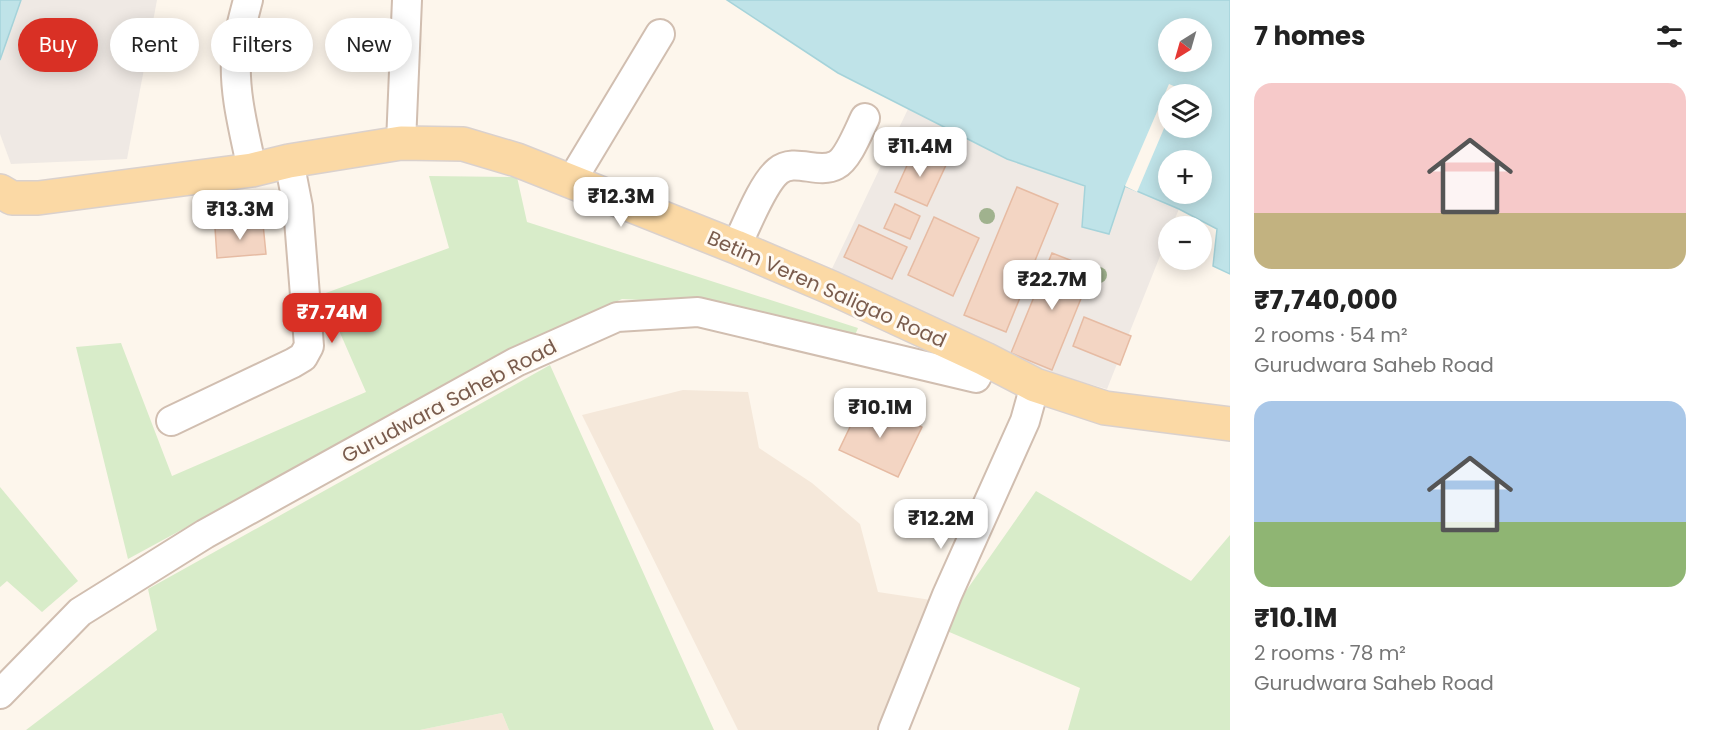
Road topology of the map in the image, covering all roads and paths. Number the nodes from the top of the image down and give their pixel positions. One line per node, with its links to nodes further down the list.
1 (248, 0): 7 (street)
2 (407, 0): 5 (street)
3 (660, 34): 8 (street)
4 (865, 118): 10 (street)
5 (401, 143): 6 (main road, Betim Veren Saligao Road); 8 (main road, Betim Veren Saligao Road)
6 (289, 161): 7 (main road, Betim Veren Saligao Road); 13 (street)
7 (252, 170): 9 (main road, Betim Veren Saligao Road)
8 (572, 180): 10 (main road, Betim Veren Saligao Road)
9 (0, 191)
10 (736, 247): 11 (main road, Betim Veren Saligao Road)
11 (985, 359): 12 (main road, Betim Veren Saligao Road); 15 (street, Gurudwara Saheb Road)
12 (1035, 385): 14 (main road, Betim Veren Saligao Road); 16 (street)
13 (171, 422)
14 (1230, 424)
15 (0, 694)
16 (893, 730)

